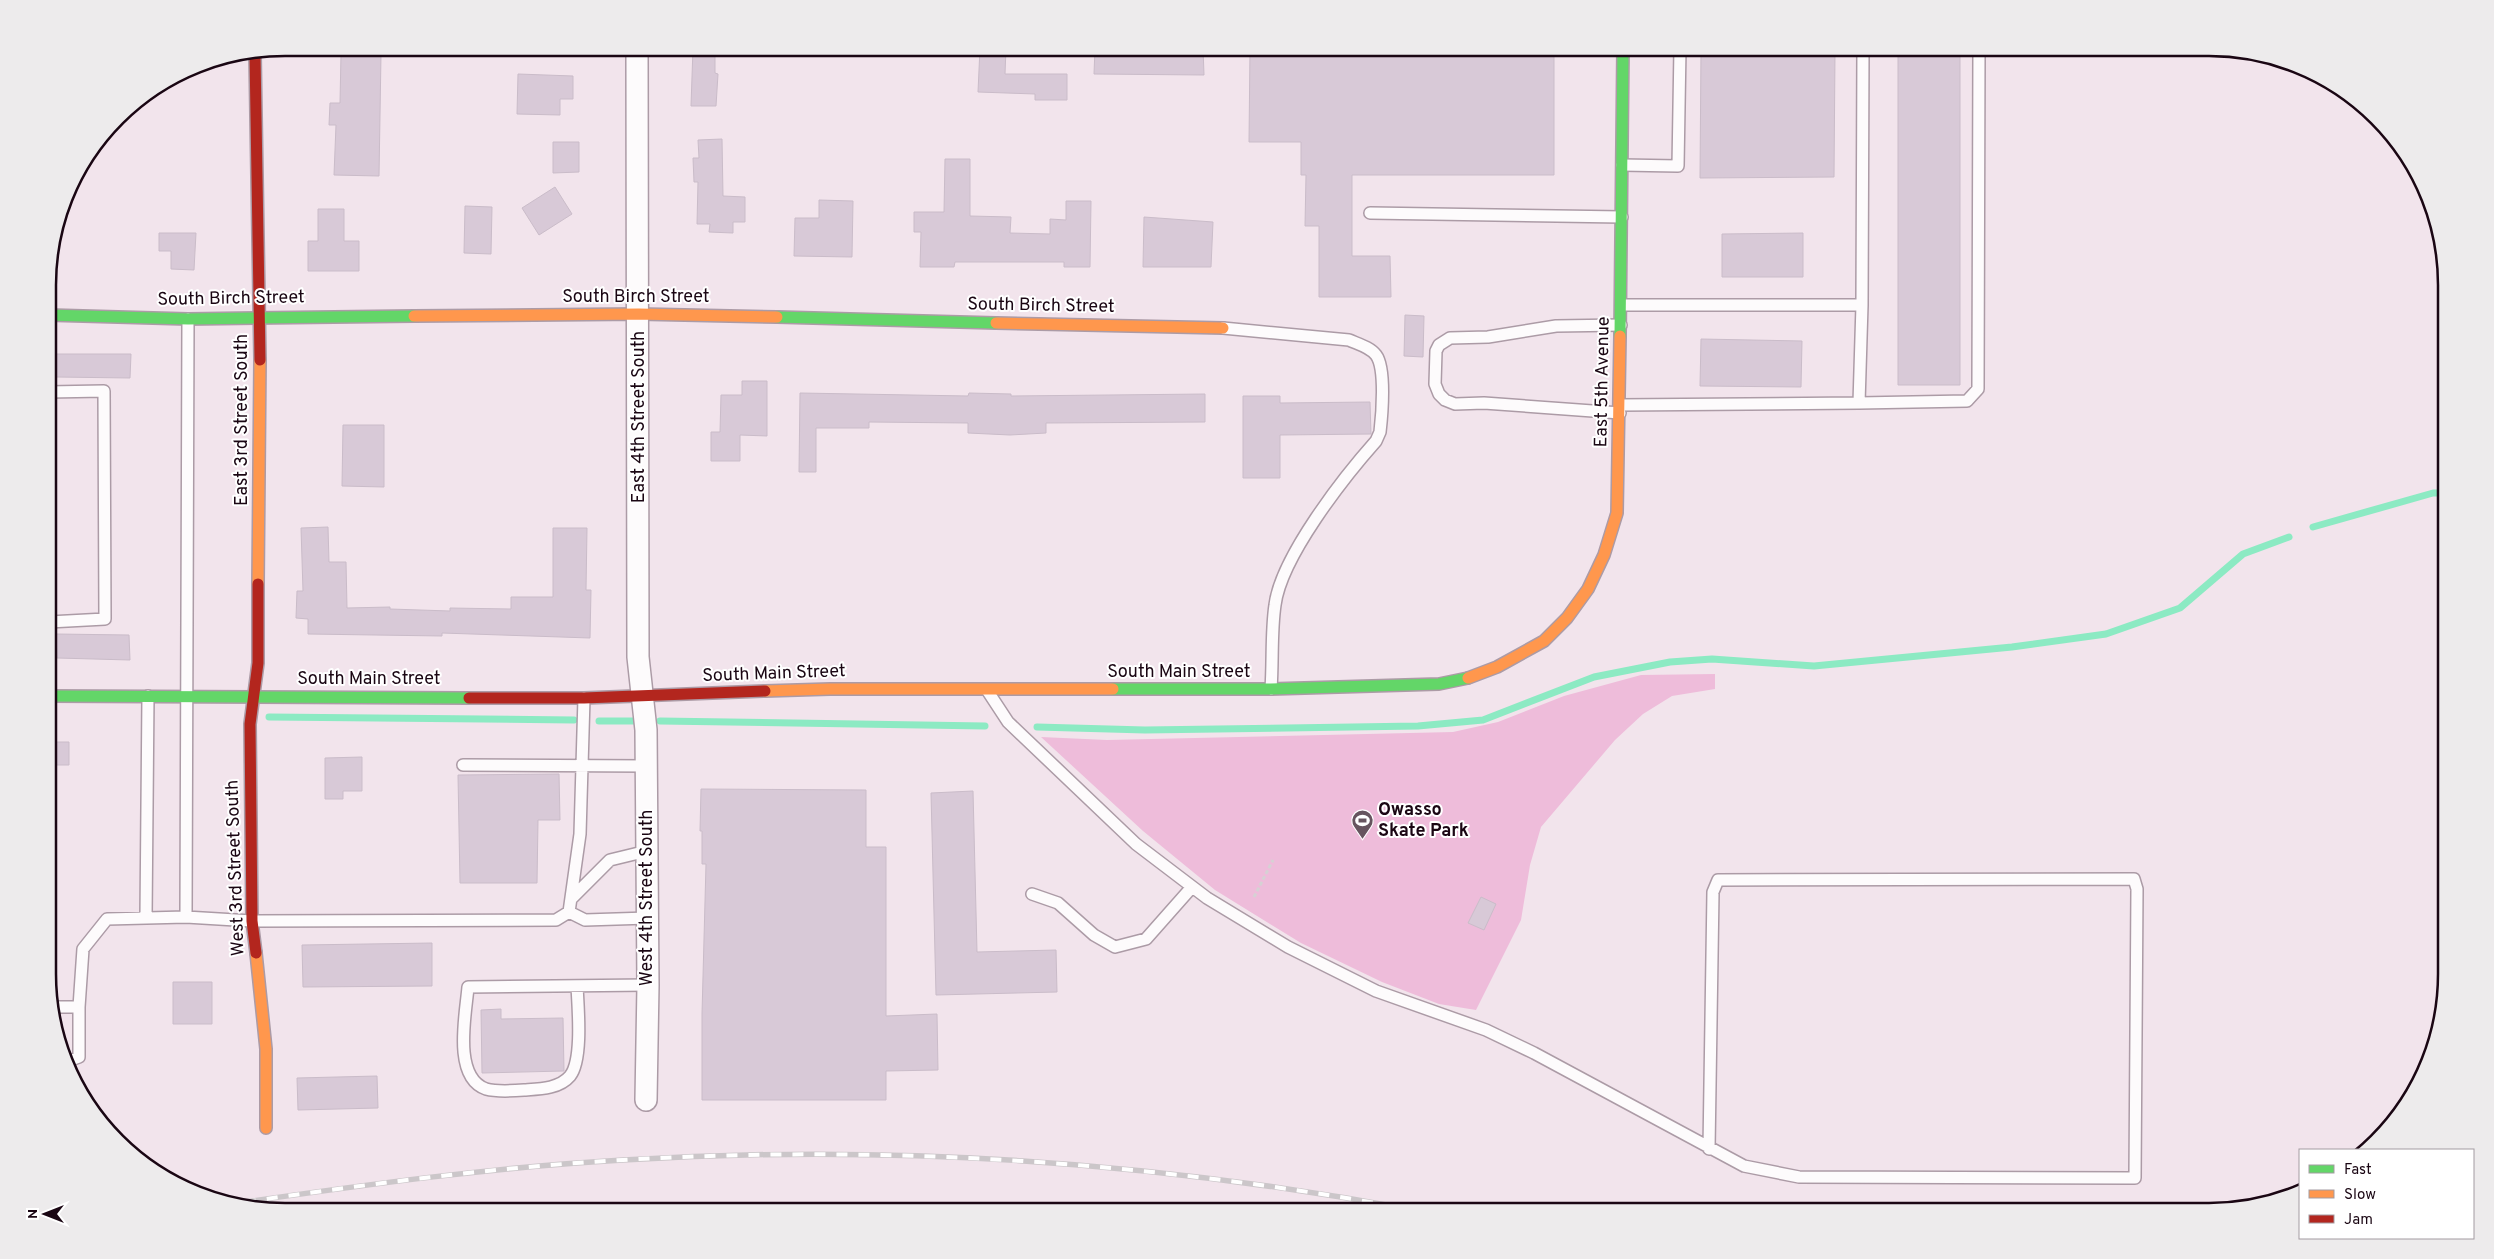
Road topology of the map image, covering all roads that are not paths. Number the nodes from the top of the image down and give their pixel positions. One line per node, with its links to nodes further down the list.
1 (637, 56): 12 (street, East 4th Street South)
2 (1624, 56): 7 (street, East 5th Avenue)
3 (1680, 56): 7 (lane)
4 (1863, 56): 11 (lane)
5 (1979, 56): 19 (lane)
6 (255, 58): 14 (street, East 3rd Street South)
7 (1622, 165): 9 (street, East 5th Avenue)
8 (1370, 213): 9 (lane)
9 (1622, 217): 10 (street, East 5th Avenue)
10 (1621, 305): 11 (lane); 16 (street, East 5th Avenue)
11 (1862, 305): 19 (lane)
12 (639, 314): 14 (street, South Birch Street); 17 (street, South Birch Street); 29 (street, East 4th Street South)
13 (56, 315): 15 (street, South Birch Street)
14 (260, 316): 15 (street, South Birch Street); 28 (street, East 3rd Street South)
15 (188, 319): 27 (lane)
16 (1620, 326): 20 (street, East 5th Avenue); 20 (lane)
17 (1223, 328): 24 (lane)
18 (56, 392): 21 (lane)
19 (1859, 403): 20 (lane)
20 (1620, 409): 22 (street, East 5th Avenue)
21 (56, 622)
22 (1497, 667): 24 (street, South Main Street)
23 (986, 689): 24 (street, South Main Street); 29 (street, South Main Street); 35 (lane)
24 (1272, 689)
25 (56, 696): 26 (street, South Main Street)
26 (148, 696): 27 (street, South Main Street); 39 (lane)
27 (186, 696): 28 (street, South Main Street); 40 (lane)
28 (253, 696): 30 (street, South Main Street); 42 (street, West 3rd Street South)
29 (643, 696): 30 (street, South Main Street); 33 (street, West 4th Street South)
30 (584, 698): 32 (lane)
31 (463, 765): 32 (lane)
32 (583, 765): 33 (lane); 37 (lane)
33 (647, 766): 34 (street, West 4th Street South)
34 (647, 851): 37 (lane); 41 (street, West 4th Street South)
35 (1192, 887): 36 (lane); 50 (lane)
36 (1032, 894)
37 (571, 899): 38 (lane)
38 (569, 912): 41 (lane); 42 (lane)
39 (146, 917): 40 (lane); 46 (lane)
40 (186, 917): 42 (lane)
41 (648, 918): 43 (street, West 4th Street South)
42 (252, 921): 49 (street, West 3rd Street South)
43 (648, 985): 44 (lane); 48 (street, West 4th Street South)
44 (577, 986): 44 (lane)
45 (59, 1007): 46 (lane)
46 (79, 1007): 47 (lane)
47 (73, 1059)
48 (646, 1100)
49 (266, 1128)
50 (1709, 1149): 50 (lane)

